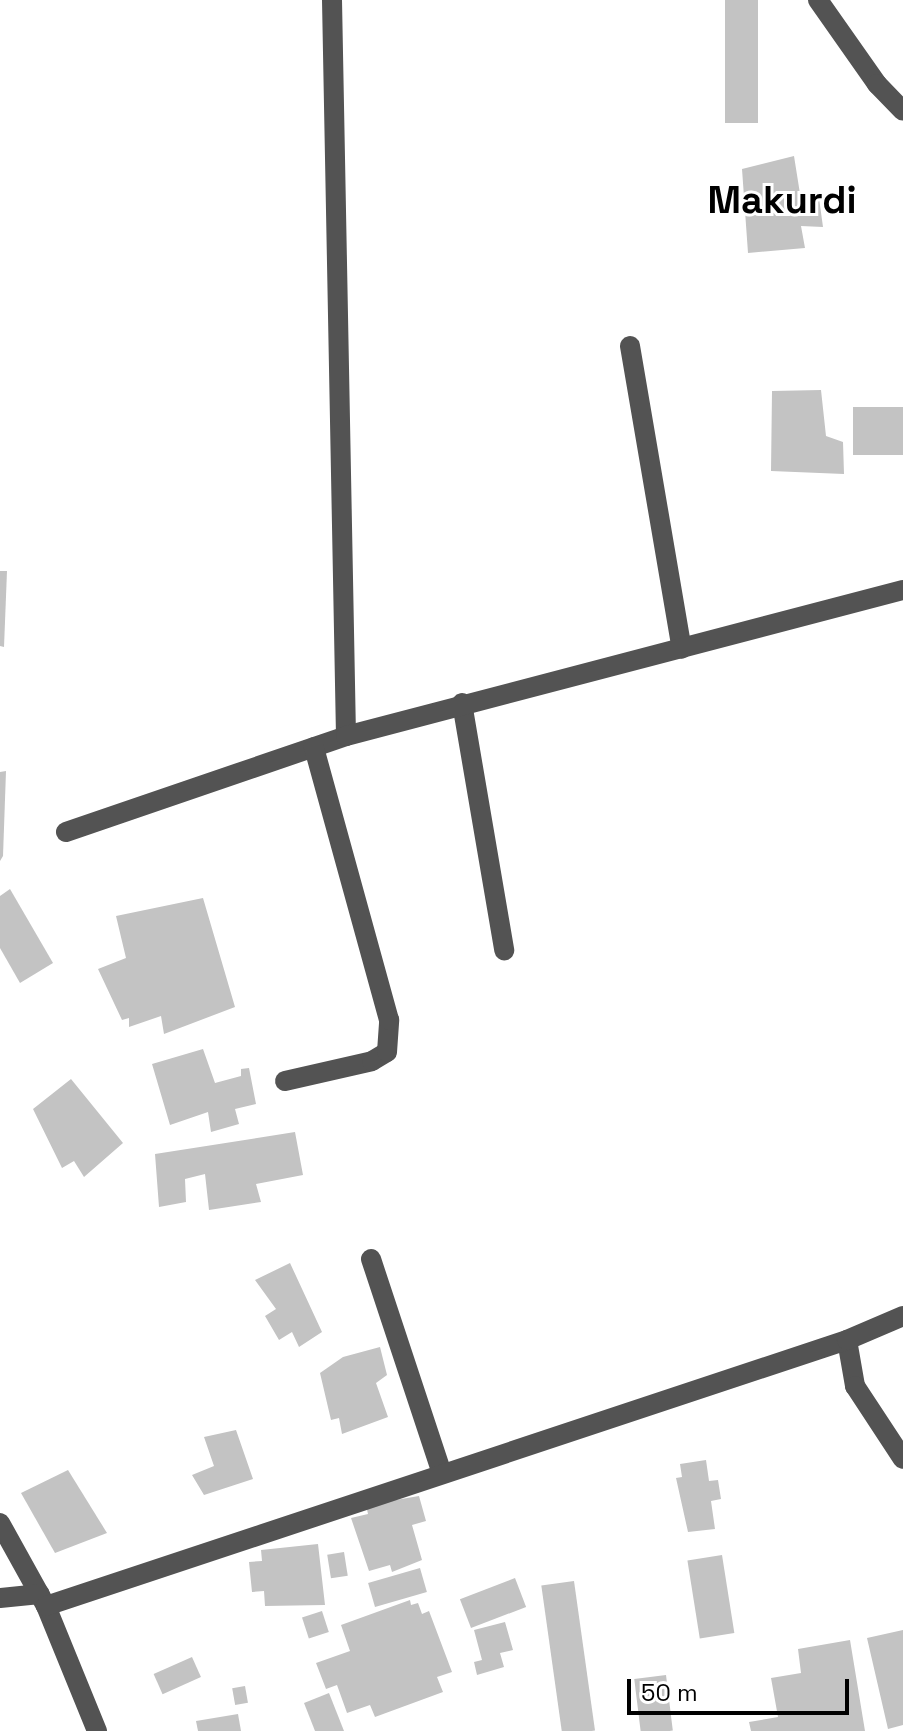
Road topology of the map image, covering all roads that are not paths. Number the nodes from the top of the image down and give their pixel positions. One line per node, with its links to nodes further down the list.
1 (332, 0): 8 (street)
2 (818, 0): 3 (street)
3 (903, 111)
4 (630, 346): 6 (street)
5 (903, 590): 6 (street)
6 (682, 649): 7 (street)
7 (462, 703): 8 (street); 11 (street)
8 (346, 736): 9 (street)
9 (314, 747): 10 (street); 12 (street)
10 (66, 832)
11 (504, 950)
12 (285, 1081)
13 (371, 1259): 17 (street)
14 (903, 1316): 15 (street)
15 (847, 1340): 16 (street); 17 (street)
16 (903, 1459)
17 (441, 1471): 20 (street)
18 (0, 1523): 20 (street)
19 (0, 1598): 20 (street)
20 (43, 1600): 21 (street)
21 (97, 1731)

